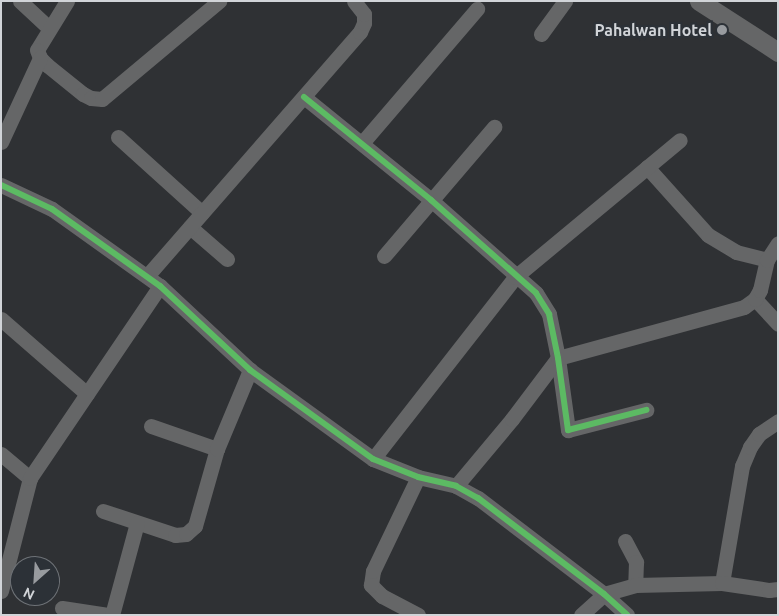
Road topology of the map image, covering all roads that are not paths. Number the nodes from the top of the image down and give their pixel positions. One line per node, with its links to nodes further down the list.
1 (20, 1): 8 (street)
2 (67, 1): 8 (street)
3 (219, 1): 11 (street)
4 (354, 1): 12 (street)
5 (565, 1): 9 (street)
6 (699, 1): 10 (street)
7 (477, 9): 17 (street)
8 (49, 28): 11 (street)
9 (541, 34)
10 (778, 52)
11 (40, 58): 16 (street)
12 (304, 96): 17 (street); 21 (street)
13 (494, 127): 20 (street)
14 (118, 137): 21 (street)
15 (680, 140): 18 (street)
16 (1, 142)
17 (362, 143): 20 (street)
18 (647, 167): 26 (street); 28 (street)
19 (1, 185): 27 (street)
20 (431, 200): 24 (street); 28 (street)
21 (202, 213): 22 (street)
22 (190, 227): 25 (street); 27 (street)
23 (778, 242): 26 (street)
24 (384, 256)
25 (227, 258)
26 (767, 260): 30 (street)
27 (147, 276): 29 (street)
28 (516, 277): 33 (street); 41 (street)
29 (160, 286): 34 (street); 35 (street)
30 (755, 299): 32 (street); 33 (street)
31 (1, 319): 35 (street)
32 (778, 324)
33 (558, 358): 36 (street); 44 (street)
34 (250, 370): 39 (street); 41 (street)
35 (87, 394): 43 (street)
36 (646, 410)
37 (778, 420): 48 (street)
38 (151, 426): 39 (street)
39 (217, 449): 46 (street)
40 (1, 454): 43 (street)
41 (373, 459): 42 (street)
42 (418, 477): 44 (street); 55 (street)
43 (30, 478): 51 (street)
44 (456, 486): 52 (street)
45 (103, 511): 46 (street)
46 (137, 524): 54 (street)
47 (625, 541): 49 (street)
48 (722, 583): 49 (street); 50 (street)
49 (634, 585): 52 (street)
50 (778, 589)
51 (1, 591)
52 (604, 594): 56 (street); 57 (street)
53 (62, 608): 54 (street)
54 (110, 615)
55 (418, 615)
56 (581, 615)
57 (627, 615)

